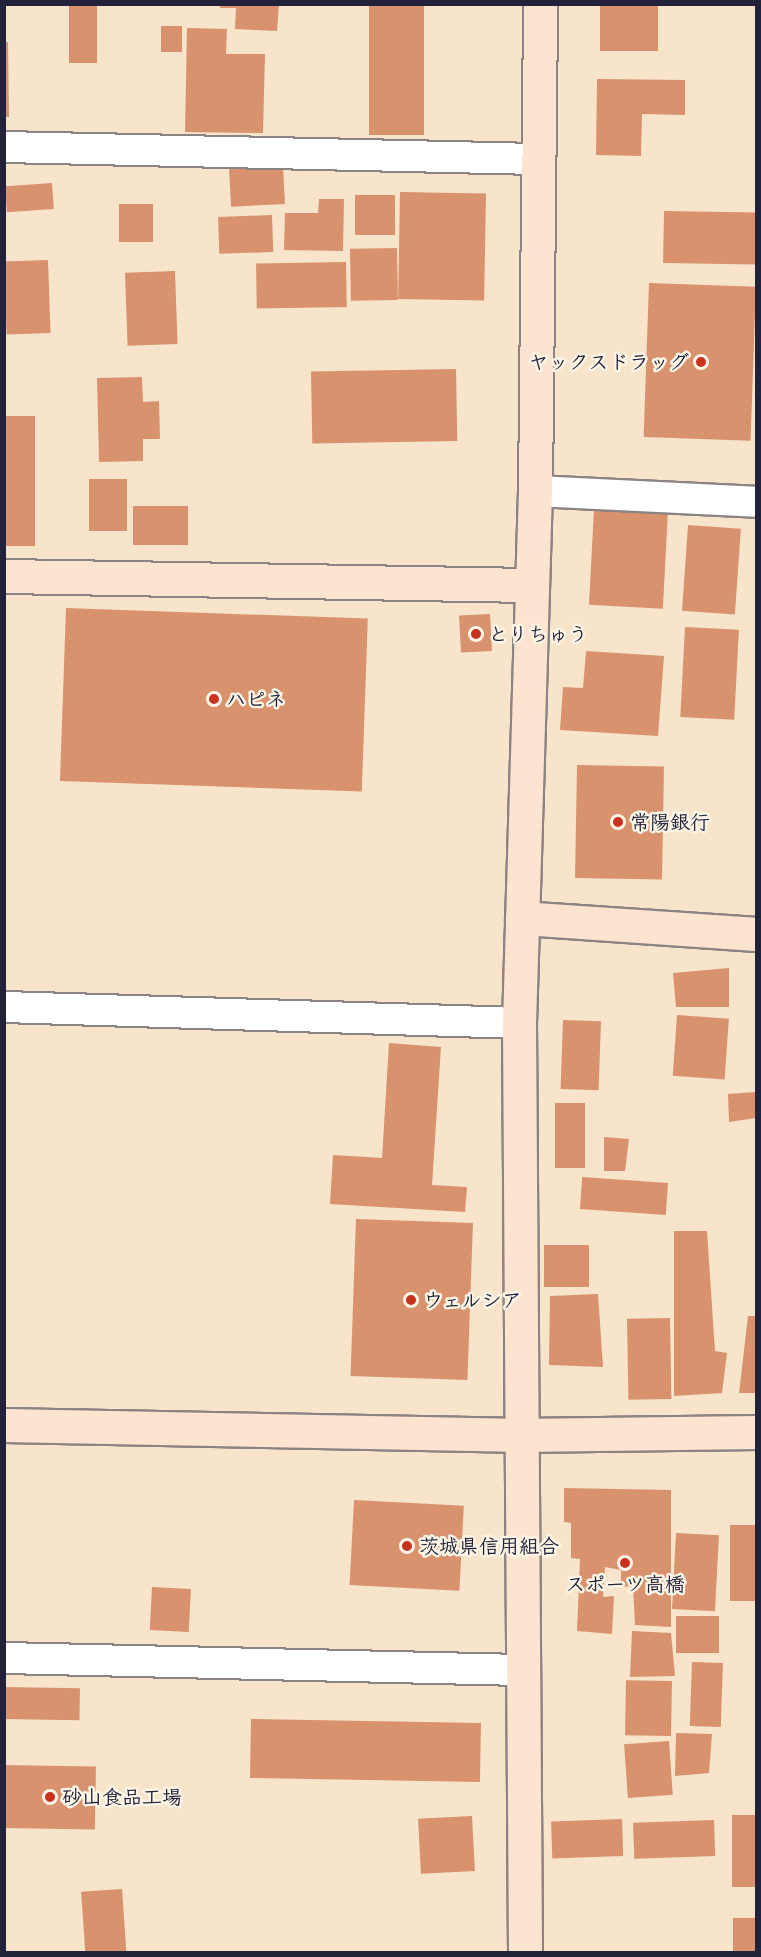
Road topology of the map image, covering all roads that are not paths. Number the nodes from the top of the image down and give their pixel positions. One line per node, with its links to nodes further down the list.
1 (540, 4): 3 (street)
2 (4, 147): 3 (street)
3 (537, 159): 4 (street)
4 (535, 492): 5 (street); 7 (street)
5 (756, 502)
6 (4, 576): 7 (street)
7 (531, 585): 8 (street)
8 (522, 918): 9 (street); 11 (street)
9 (756, 934)
10 (4, 1007): 11 (street)
11 (519, 1023): 14 (street)
12 (4, 1425): 14 (street)
13 (756, 1432): 14 (street)
14 (519, 1436): 16 (street)
15 (4, 1658): 16 (street)
16 (522, 1670): 17 (street)
17 (525, 1953)

